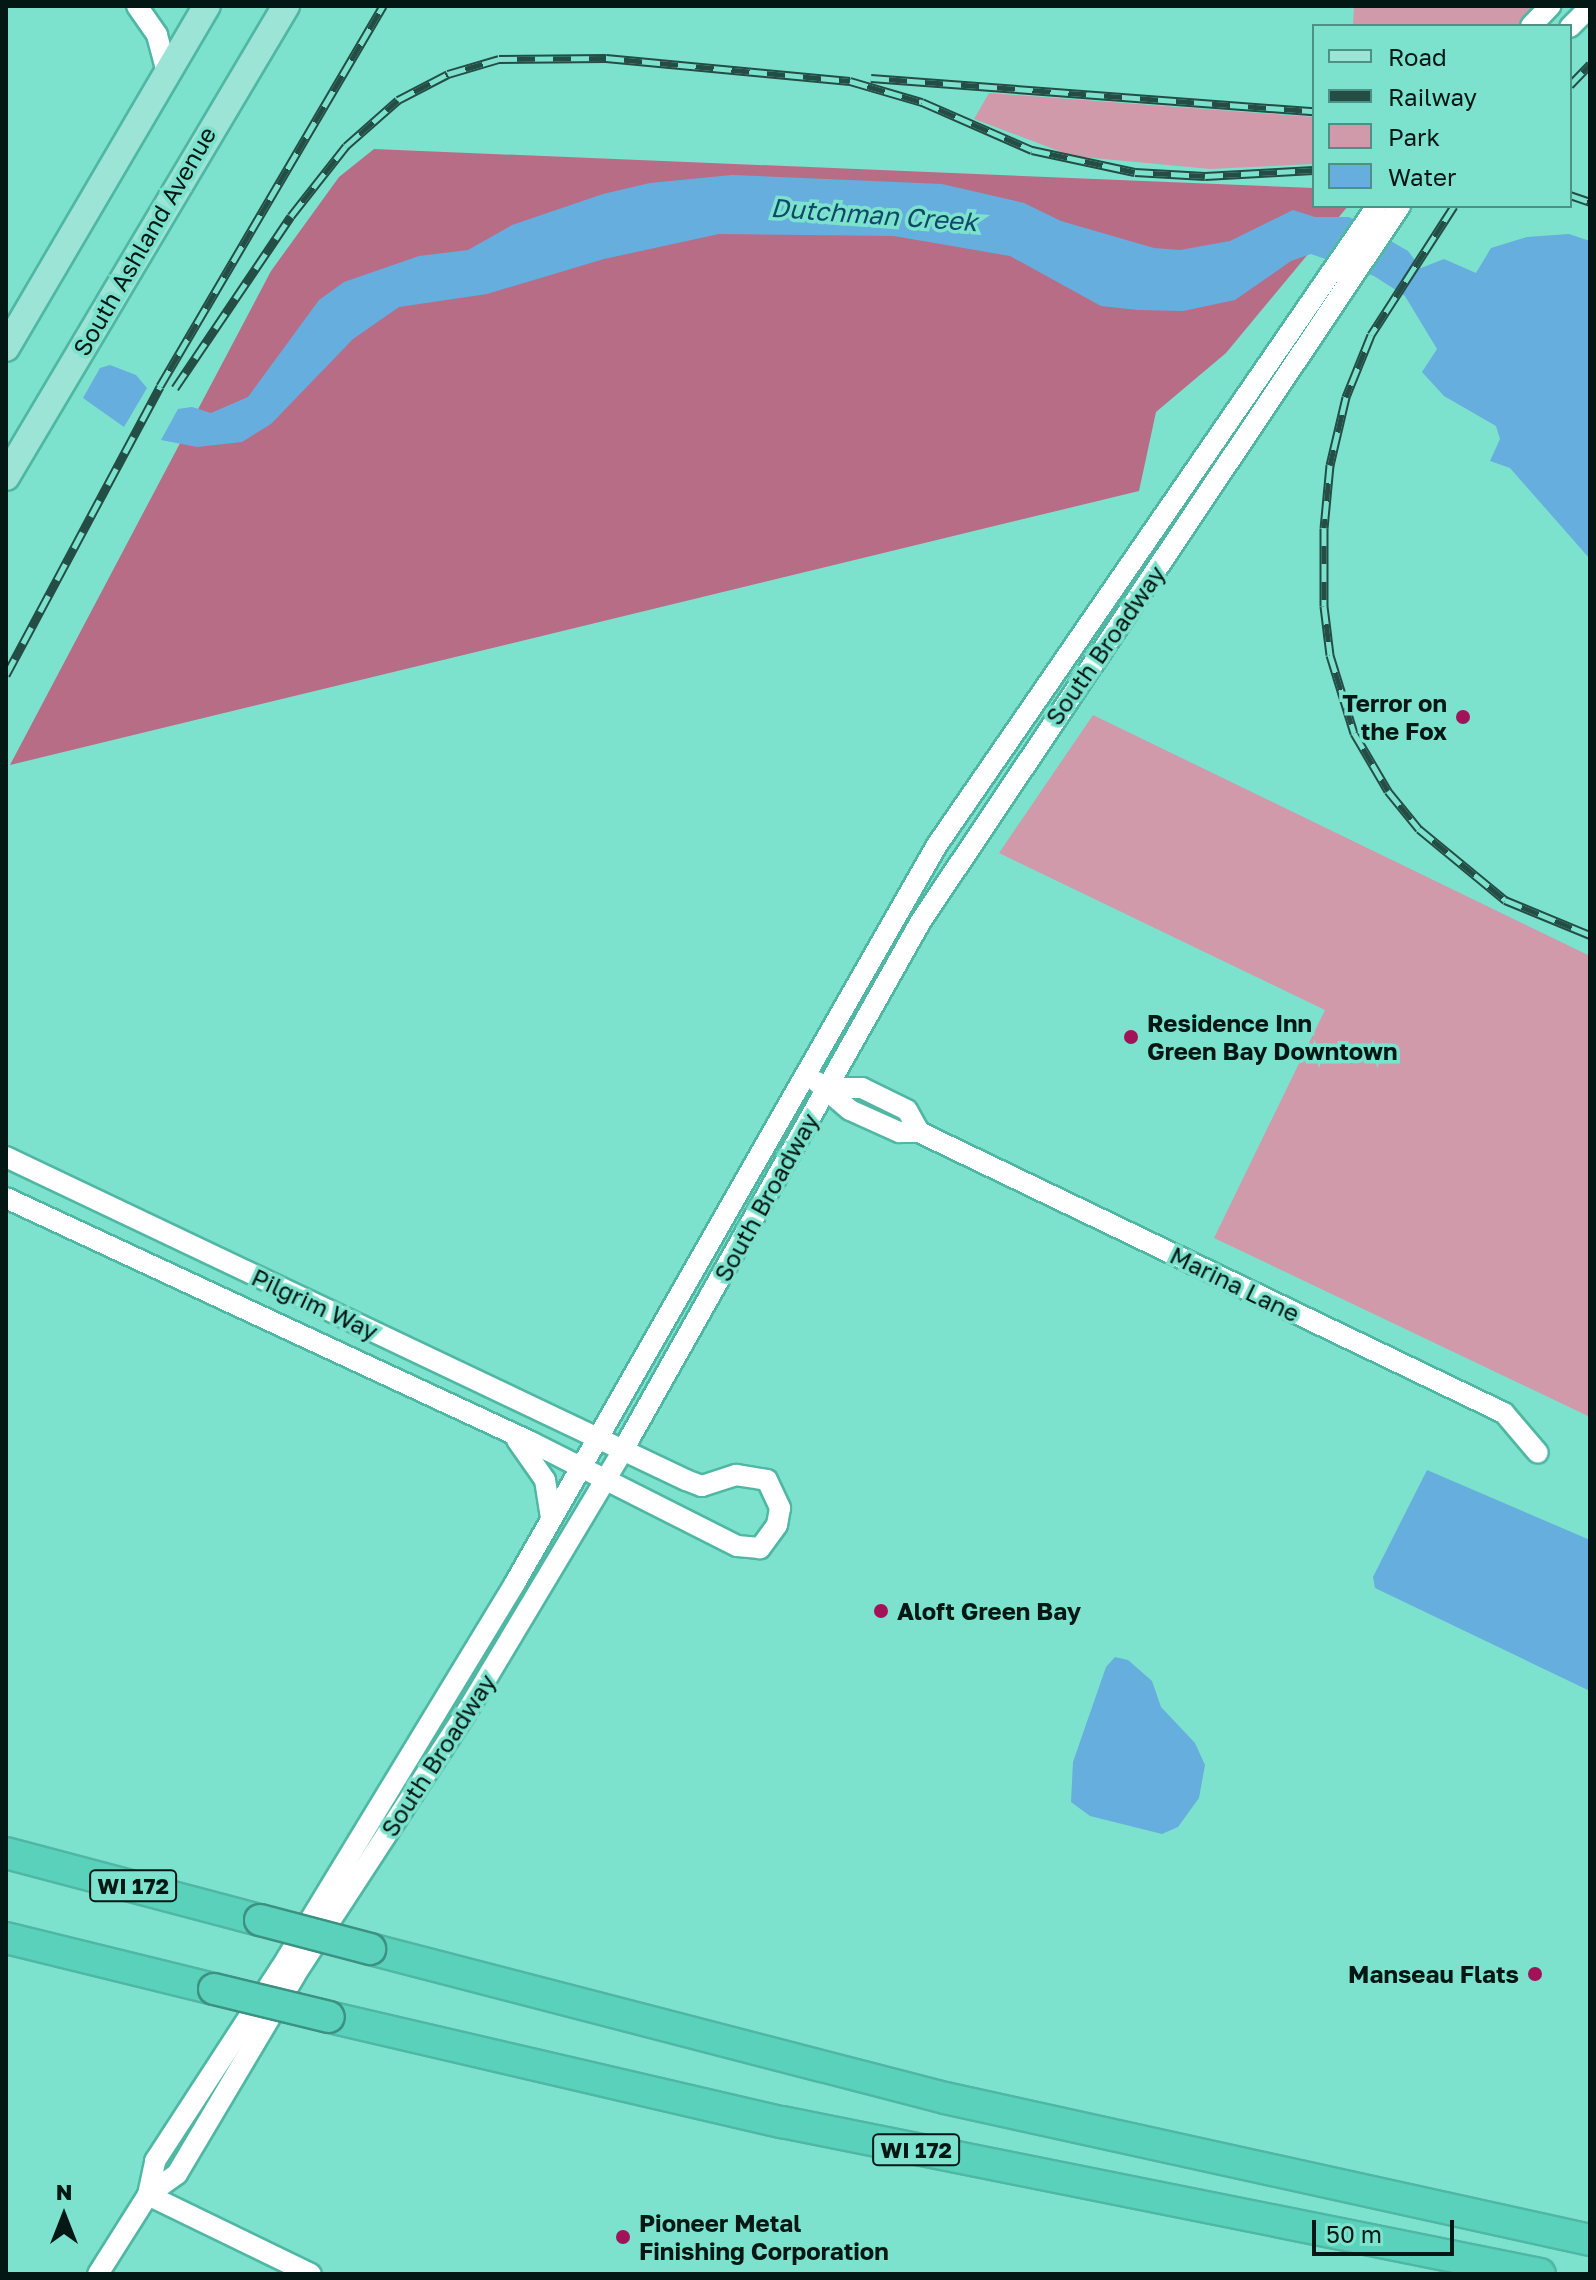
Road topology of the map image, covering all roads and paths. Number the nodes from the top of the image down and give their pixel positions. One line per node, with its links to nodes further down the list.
1 (137, 6): 8 (street)
2 (207, 6): 8 (main road)
3 (286, 6): 13 (main road, South Ashland Avenue)
4 (1550, 6): 6 (street)
5 (1590, 7): 7 (street)
6 (1533, 24)
7 (1572, 25)
8 (167, 73): 12 (main road)
9 (1395, 208): 10 (street, South Broadway)
10 (1377, 216): 11 (street, South Broadway)
11 (1344, 270): 14 (street, South Broadway); 15 (street, South Broadway)
12 (6, 348)
13 (6, 477)
14 (802, 1075): 15 (street, Marina Lane); 18 (street, South Broadway)
15 (827, 1088): 20 (street, South Broadway); 21 (street, Marina Lane)
16 (6, 1157): 18 (street, Pilgrim Way)
17 (6, 1198): 19 (street, Pilgrim Way)
18 (595, 1437): 20 (street, Pilgrim Way); 22 (street, South Broadway)
19 (517, 1440): 22 (street, Pilgrim Way); 24 (street)
20 (623, 1450): 23 (street, South Broadway); 23 (street, Pilgrim Way)
21 (1538, 1453)
22 (580, 1466): 23 (street, Pilgrim Way); 24 (street, South Broadway)
23 (605, 1481): 27 (street, South Broadway)
24 (551, 1518): 27 (street, South Broadway)
25 (6, 1853): 28 (highway, WI 172, bridge)
26 (6, 1938): 31 (highway, WI 172, bridge)
27 (148, 2195): 29 (street, South Broadway); 30 (street)
28 (1590, 2240)
29 (98, 2274)
30 (311, 2274)
31 (1540, 2274)

